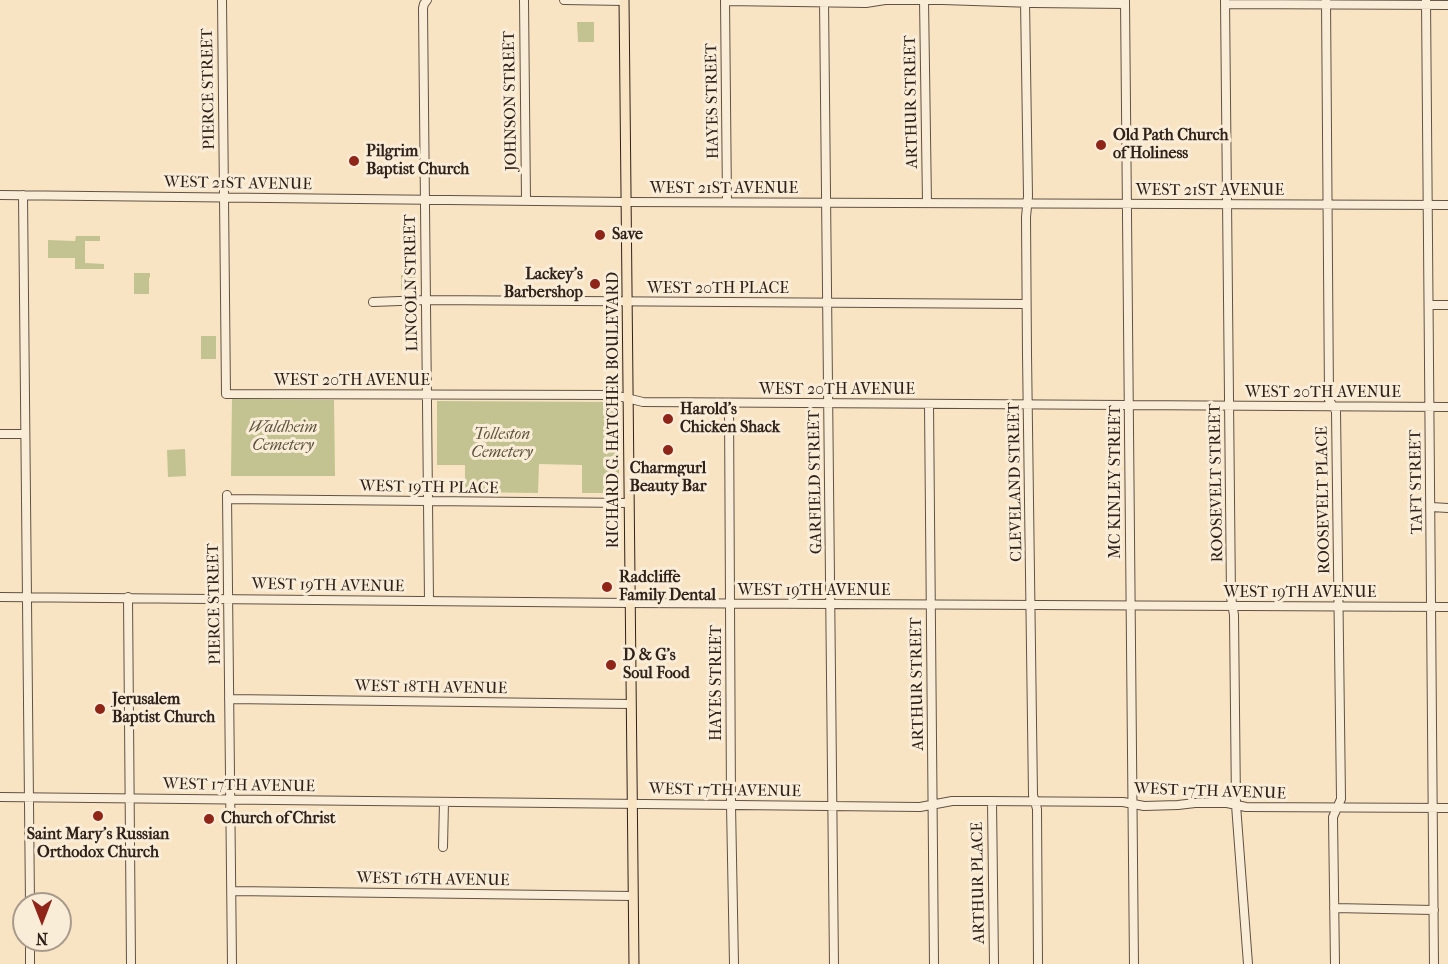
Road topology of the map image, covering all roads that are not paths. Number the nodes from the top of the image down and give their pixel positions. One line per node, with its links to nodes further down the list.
1 (222, 0): 17 (street, PIERCE STREET)
2 (426, 0): 18 (street, LINCOLN STREET)
3 (524, 0): 19 (street, JOHNSON STREET)
4 (564, 0): 5 (street)
5 (624, 0): 20 (main road, RICHARD G. HATCHER BOULEVARD)
6 (725, 0): 7 (street); 21 (street, HAYES STREET)
7 (824, 1): 8 (street); 22 (street, GARFIELD STREET)
8 (924, 1): 9 (street); 23 (street, ARTHUR STREET)
9 (1025, 1): 10 (street); 24 (street, CLEVELAND STREET)
10 (1125, 2): 25 (street, MC KINLEY STREET)
11 (1225, 2): 12 (street); 26 (street, ROOSEVELT STREET)
12 (1326, 2): 13 (street); 27 (street, ROOSEVELT PLACE)
13 (1426, 2): 14 (street); 28 (street, TAFT STREET)
14 (1448, 5)
15 (0, 195): 16 (street, WEST 21ST AVENUE)
16 (23, 195): 17 (street, WEST 21ST AVENUE); 50 (street)
17 (224, 197): 18 (street, WEST 21ST AVENUE); 37 (street, PIERCE STREET)
18 (425, 200): 19 (street, WEST 21ST AVENUE); 30 (street, LINCOLN STREET)
19 (526, 201): 20 (street, WEST 21ST AVENUE)
20 (627, 202): 21 (street, WEST 21ST AVENUE); 32 (main road, RICHARD G. HATCHER BOULEVARD)
21 (727, 202): 22 (street, WEST 21ST AVENUE)
22 (827, 203): 23 (street, WEST 21ST AVENUE); 33 (street, GARFIELD STREET)
23 (927, 203): 24 (street, WEST 21ST AVENUE)
24 (1027, 204): 25 (street, WEST 21ST AVENUE); 34 (street, CLEVELAND STREET)
25 (1127, 204): 26 (street, WEST 21ST AVENUE); 44 (street, MC KINLEY STREET)
26 (1227, 204): 27 (street, WEST 21ST AVENUE); 45 (street, ROOSEVELT STREET)
27 (1328, 204): 28 (street, WEST 21ST AVENUE); 46 (street, ROOSEVELT PLACE)
28 (1428, 205): 29 (street, WEST 21ST AVENUE); 35 (street, TAFT STREET)
29 (1448, 205)
30 (426, 300): 31 (street, WEST 20TH PLACE); 32 (street, WEST 20TH PLACE); 38 (street, LINCOLN STREET)
31 (373, 302)
32 (628, 302): 33 (street, WEST 20TH PLACE); 39 (main road, RICHARD G. HATCHER BOULEVARD)
33 (828, 303): 34 (street, WEST 20TH PLACE); 41 (street, GARFIELD STREET)
34 (1026, 304): 43 (street, CLEVELAND STREET)
35 (1429, 305): 36 (street); 47 (street, TAFT STREET)
36 (1448, 305)
37 (226, 394): 38 (street, WEST 20TH AVENUE)
38 (427, 395): 39 (street, WEST 20TH AVENUE); 52 (street, LINCOLN STREET)
39 (628, 399): 40 (street, WEST 20TH AVENUE); 53 (main road, RICHARD G. HATCHER BOULEVARD)
40 (729, 403): 41 (street, WEST 20TH AVENUE); 62 (street, HAYES STREET)
41 (829, 403): 42 (street, WEST 20TH AVENUE); 63 (street, GARFIELD STREET)
42 (929, 404): 43 (street, WEST 20TH AVENUE); 64 (street, ARTHUR STREET)
43 (1028, 405): 44 (street, WEST 20TH AVENUE); 65 (street, CLEVELAND STREET)
44 (1129, 405): 45 (street, WEST 20TH AVENUE); 66 (street, MC KINLEY STREET)
45 (1229, 406): 46 (street, WEST 20TH AVENUE); 67 (street, ROOSEVELT STREET)
46 (1333, 406): 47 (street, WEST 20TH AVENUE); 68 (street, ROOSEVELT PLACE)
47 (1430, 407): 48 (street, WEST 20TH AVENUE); 54 (street, TAFT STREET)
48 (1448, 407)
49 (0, 434): 50 (street)
50 (25, 434): 57 (street)
51 (227, 497): 52 (street, WEST 19TH PLACE); 59 (street, PIERCE STREET)
52 (429, 501): 53 (street, WEST 19TH PLACE); 60 (street, LINCOLN STREET)
53 (629, 503): 61 (main road, RICHARD G. HATCHER BOULEVARD)
54 (1431, 507): 55 (street); 69 (street, TAFT STREET)
55 (1448, 508)
56 (0, 597): 57 (street, WEST 19TH AVENUE)
57 (27, 597): 58 (street, WEST 19TH AVENUE); 74 (street)
58 (128, 597): 59 (street, WEST 19TH AVENUE); 75 (street)
59 (228, 599): 60 (street, WEST 19TH AVENUE); 71 (street, PIERCE STREET)
60 (429, 601): 61 (street, WEST 19TH AVENUE)
61 (630, 603): 62 (street, WEST 19TH AVENUE); 72 (main road, RICHARD G. HATCHER BOULEVARD)
62 (730, 604): 63 (street, WEST 19TH AVENUE); 83 (street, HAYES STREET)
63 (831, 604): 64 (street, WEST 19TH AVENUE); 85 (street, GARFIELD STREET)
64 (930, 605): 65 (street, WEST 19TH AVENUE); 81 (street, ARTHUR STREET)
65 (1031, 605): 66 (street, WEST 19TH AVENUE); 78 (street, CLEVELAND STREET)
66 (1131, 606): 67 (street, WEST 19TH AVENUE); 82 (street, MC KINLEY STREET)
67 (1233, 606): 68 (street, WEST 19TH AVENUE); 84 (street, ROOSEVELT STREET)
68 (1339, 606): 69 (street, WEST 19TH AVENUE); 86 (street, ROOSEVELT PLACE)
69 (1431, 607): 70 (street, WEST 19TH AVENUE); 87 (street, TAFT STREET)
70 (1448, 607)
71 (230, 699): 72 (street, WEST 18TH AVENUE); 76 (street, PIERCE STREET)
72 (631, 704): 80 (main road, RICHARD G. HATCHER BOULEVARD)
73 (0, 797): 74 (street, WEST 17TH AVENUE)
74 (29, 797): 75 (street, WEST 17TH AVENUE); 91 (street)
75 (130, 798): 76 (street, WEST 17TH AVENUE); 95 (street)
76 (230, 799): 79 (street, WEST 17TH AVENUE); 90 (street, PIERCE STREET)
77 (992, 801): 78 (street, WEST 17TH AVENUE); 81 (street, WEST 17TH AVENUE); 101 (street, ARTHUR PLACE)
78 (1034, 801): 82 (street, WEST 17TH AVENUE); 102 (street, CLEVELAND STREET)
79 (444, 802): 80 (street, WEST 17TH AVENUE); 89 (street)
80 (632, 804): 83 (street, WEST 17TH AVENUE); 92 (main road, RICHARD G. HATCHER BOULEVARD)
81 (933, 804): 85 (street, WEST 17TH AVENUE); 100 (street, ARTHUR STREET)
82 (1133, 804): 84 (street, WEST 17TH AVENUE); 103 (street, MC KINLEY STREET)
83 (731, 805): 85 (street, WEST 17TH AVENUE); 98 (street, HAYES STREET)
84 (1236, 805): 86 (street, WEST 17TH AVENUE); 104 (street, ROOSEVELT STREET)
85 (833, 806): 99 (street, GARFIELD STREET)
86 (1337, 808): 87 (street, WEST 17TH AVENUE); 93 (street, ROOSEVELT PLACE)
87 (1433, 808): 88 (street, WEST 17TH AVENUE); 94 (street, TAFT STREET)
88 (1448, 808)
89 (443, 847)
90 (231, 891): 92 (street, WEST 16TH AVENUE); 96 (street, PIERCE STREET)
91 (30, 892)
92 (633, 896): 97 (main road, RICHARD G. HATCHER BOULEVARD)
93 (1334, 908): 94 (street); 105 (street, ROOSEVELT PLACE)
94 (1434, 910): 106 (street, TAFT STREET)
95 (131, 964)
96 (232, 964)
97 (634, 964)
98 (734, 964)
99 (834, 964)
100 (934, 964)
101 (994, 964)
102 (1038, 964)
103 (1134, 964)
104 (1248, 964)
105 (1335, 964)
106 (1434, 964)

